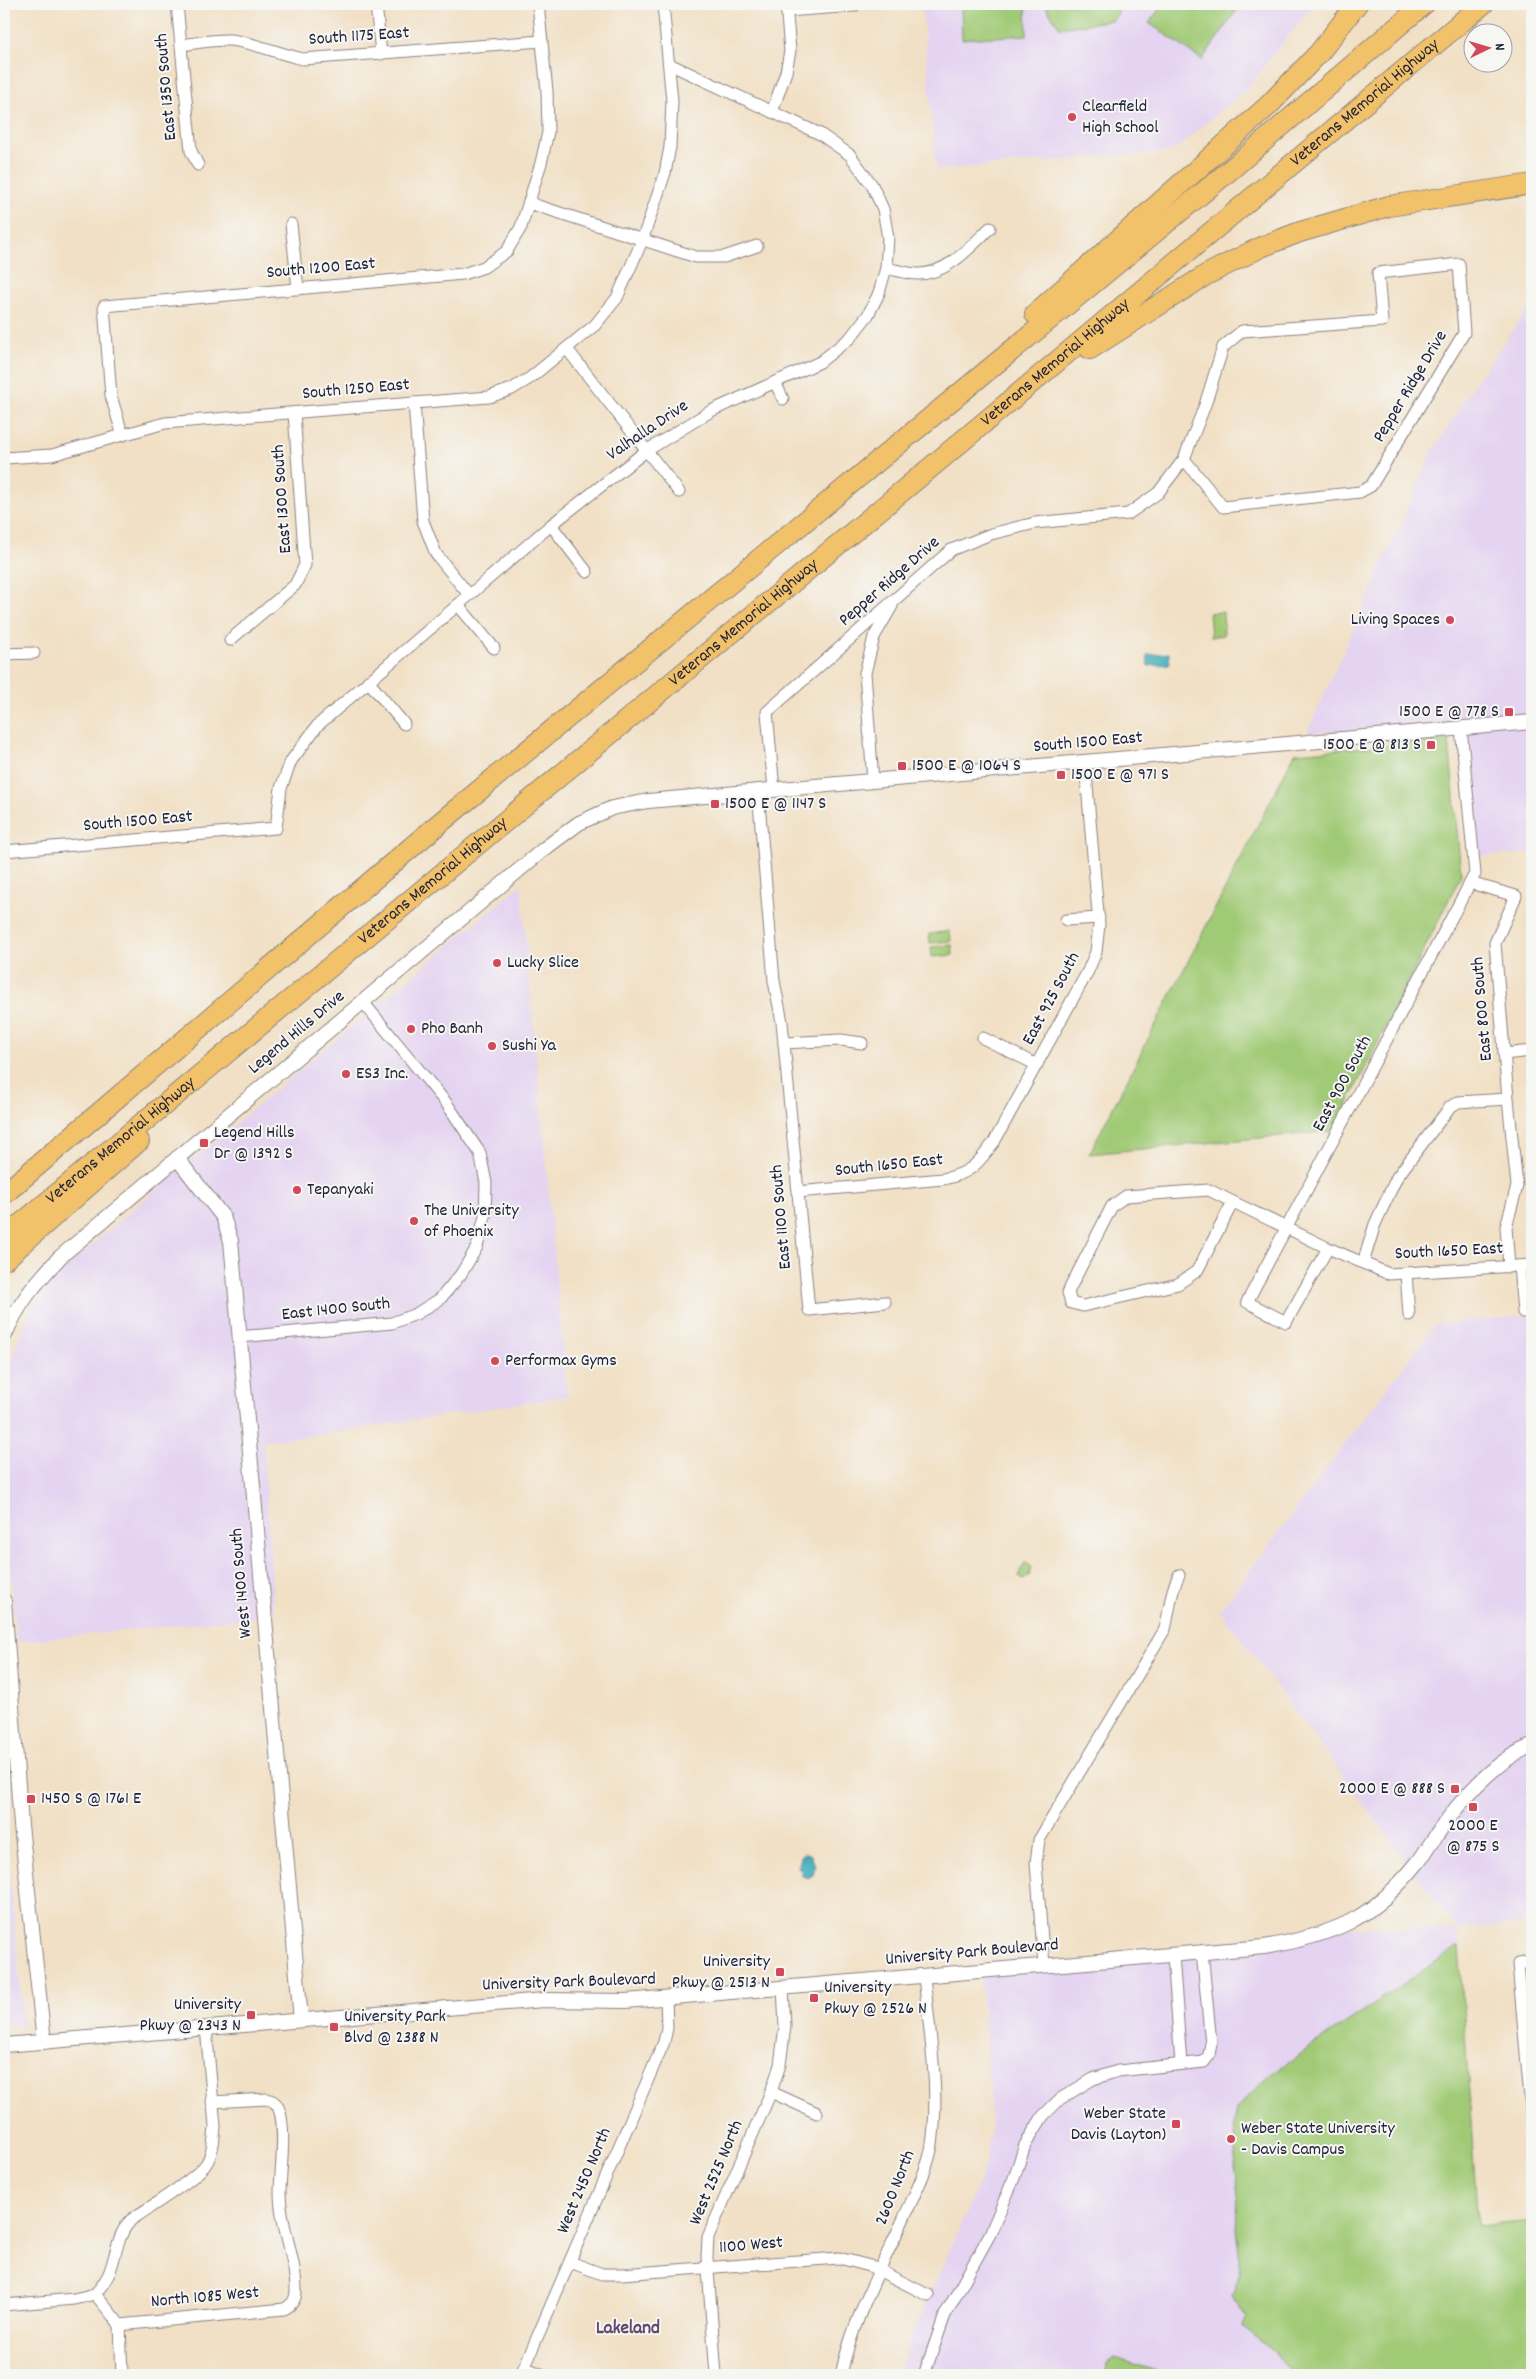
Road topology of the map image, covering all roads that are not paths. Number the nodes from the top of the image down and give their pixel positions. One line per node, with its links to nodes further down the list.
1 (177, 4): 11 (street, East 1350 South)
2 (376, 4): 12 (street)
3 (538, 4): 10 (street, South 1200 East)
4 (663, 4): 13 (street)
5 (1357, 4): 29 (highway)
6 (1424, 4): 29 (highway, Veterans Memorial Highway)
7 (1483, 4): 36 (highway, Veterans Memorial Highway)
8 (854, 6): 9 (street)
9 (786, 7): 14 (street)
10 (542, 41): 12 (street, South 1175 East); 19 (street, South 1200 East)
11 (181, 45): 12 (street, South 1175 East); 15 (street, East 1350 South)
12 (380, 54)
13 (669, 64): 14 (street, Valhalla Drive); 22 (street)
14 (772, 112): 24 (street, Valhalla Drive)
15 (198, 165)
16 (1532, 184): 17 (highway)
17 (1491, 192): 18 (highway); 36 (highway)
18 (1532, 194)
19 (529, 203): 22 (street); 25 (street, South 1200 East)
20 (291, 224): 25 (street)
21 (990, 228): 24 (street)
22 (642, 241): 23 (street); 26 (street, South 1250 East)
23 (757, 246)
24 (886, 268): 27 (street, Valhalla Drive)
25 (298, 289): 32 (street, South 1200 East)
26 (566, 348): 30 (street, South 1250 East); 33 (street)
27 (775, 382): 28 (street); 33 (street, Valhalla Drive)
28 (783, 399)
29 (948, 402): 70 (highway, Veterans Memorial Highway)
30 (414, 403): 31 (street, South 1250 East); 40 (street)
31 (294, 413): 32 (street, South 1250 East); 43 (street, East 1300 South)
32 (122, 434): 34 (street, South 1250 East)
33 (646, 451): 37 (street); 38 (street, Valhalla Drive)
34 (4, 458)
35 (1184, 459): 35 (street, Pepper Ridge Drive); 41 (street, Pepper Ridge Drive)
36 (930, 468): 62 (highway, Veterans Memorial Highway)
37 (678, 492)
38 (551, 525): 39 (street); 40 (street, Valhalla Drive)
39 (587, 572)
40 (469, 594): 42 (street, Valhalla Drive)
41 (898, 596): 52 (street); 53 (street, Pepper Ridge Drive)
42 (458, 604): 44 (street); 47 (street, Valhalla Drive)
43 (230, 640)
44 (494, 648)
45 (34, 653): 46 (street)
46 (4, 654)
47 (368, 681): 49 (street); 56 (street, Valhalla Drive)
48 (1532, 722): 50 (street, South 1500 East)
49 (404, 724)
50 (1462, 728): 51 (street, South 1500 East); 58 (street)
51 (1085, 762): 52 (street, South 1500 East); 59 (street, East 925 South)
52 (873, 781): 53 (street, South 1500 East)
53 (774, 790): 54 (street, South 1500 East)
54 (758, 791): 55 (street, South 1500 East); 64 (street, East 1100 South)
55 (648, 801): 61 (street, Legend Hills Drive)
56 (276, 828): 57 (street, South 1500 East)
57 (4, 851)
58 (1470, 883): 67 (street, East 800 South); 77 (street, East 900 South)
59 (1098, 918): 60 (street); 68 (street, East 925 South)
60 (1066, 920)
61 (362, 1002): 71 (street, Legend Hills Drive); 89 (street, East 1400 South)
62 (266, 1018): 78 (highway, Veterans Memorial Highway); 80 (highway)
63 (983, 1038): 68 (street, East 925 South)
64 (784, 1043): 65 (street); 74 (street, East 1100 South)
65 (862, 1043)
66 (1532, 1051): 67 (street)
67 (1504, 1054): 69 (street, East 800 South)
68 (1037, 1066): 72 (street, East 925 South)
69 (1508, 1099): 81 (street); 83 (street, East 800 South)
70 (62, 1144): 73 (highway); 75 (highway, Veterans Memorial Highway)
71 (178, 1158): 88 (street, Legend Hills Drive); 89 (street, West 1400 South)
72 (980, 1162): 74 (street, South 1650 East)
73 (4, 1181)
74 (797, 1192): 85 (street, East 1100 South)
75 (4, 1194)
76 (1233, 1202): 76 (street, South 1650 East); 77 (street, South 1650 East)
77 (1286, 1228): 79 (street, South 1650 East); 79 (street, East 900 South)
78 (4, 1238)
79 (1328, 1248): 81 (street, South 1650 East)
80 (4, 1260)
81 (1363, 1263): 84 (street, South 1650 East)
82 (1532, 1265): 83 (street, South 1650 East)
83 (1514, 1266): 84 (street, South 1650 East); 86 (street, East 800 South)
84 (1406, 1273): 87 (street)
85 (885, 1302)
86 (1523, 1312)
87 (1409, 1315)
88 (4, 1337)
89 (239, 1337): 101 (street, West 1400 South)
90 (1179, 1575): 97 (street)
91 (4, 1601): 92 (street)
92 (8, 1720): 103 (street)
93 (1532, 1746): 94 (street, University Park Boulevard)
94 (1202, 1952): 95 (street, University Park Boulevard); 106 (street)
95 (1173, 1955): 97 (street, University Park Boulevard); 106 (street)
96 (1532, 1962): 104 (street)
97 (1044, 1965): 98 (street, University Park Boulevard)
98 (924, 1976): 99 (street, University Park Boulevard); 113 (street, 2600 North)
99 (783, 1988): 100 (street, University Park Boulevard); 107 (street, West 2525 North)
100 (666, 1998): 101 (street, University Park Boulevard); 111 (street, West 2450 North)
101 (301, 2020): 102 (street, University Park Boulevard)
102 (206, 2028): 103 (street, University Park Boulevard); 108 (street)
103 (44, 2042): 105 (street, University Park Boulevard)
104 (1529, 2042): 110 (street)
105 (4, 2045)
106 (1182, 2064): 123 (street)
107 (771, 2092): 109 (street); 112 (street, West 2525 North)
108 (212, 2102): 114 (street); 117 (street, North 1085 West)
109 (817, 2113)
110 (1532, 2120)
111 (570, 2262): 112 (street, 1100 West); 118 (street, West 2450 North)
112 (708, 2267): 113 (street, 1100 West); 121 (street, West 2525 North)
113 (880, 2271): 115 (street, 1100 West); 122 (street, 2600 North)
114 (95, 2294): 116 (street); 117 (street)
115 (928, 2295)
116 (4, 2305)
117 (120, 2325): 119 (street)
118 (523, 2371): 120 (street)
119 (122, 2375)
120 (543, 2375)
121 (716, 2375)
122 (842, 2375)
123 (924, 2375)

